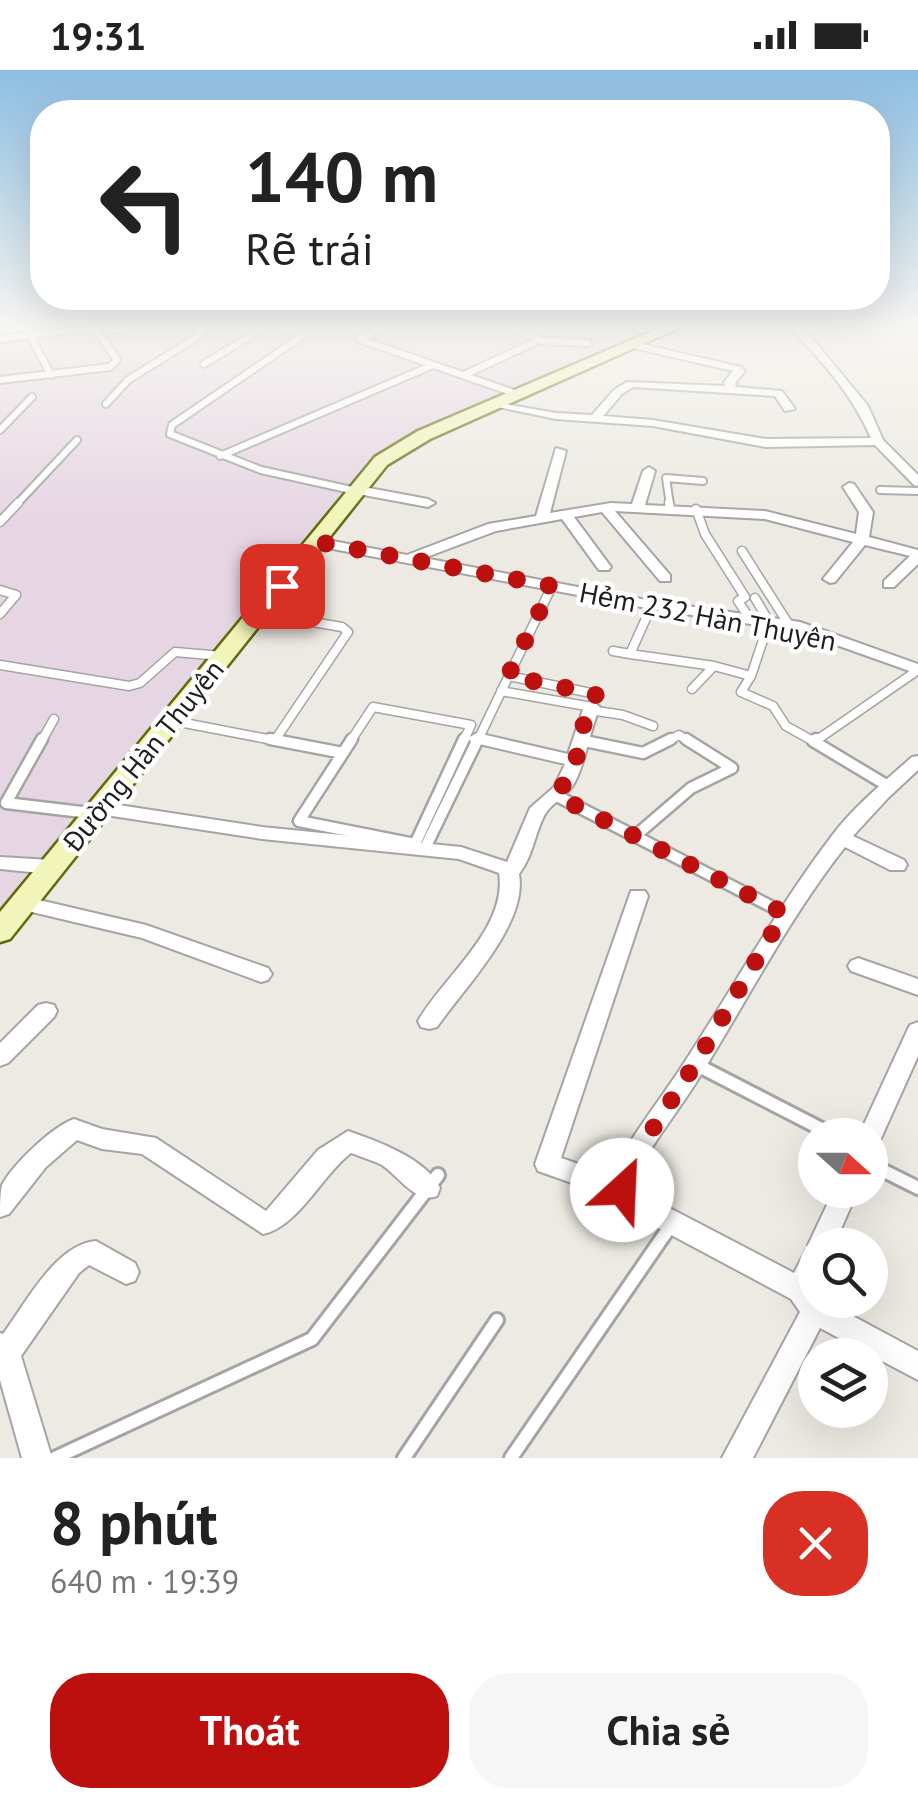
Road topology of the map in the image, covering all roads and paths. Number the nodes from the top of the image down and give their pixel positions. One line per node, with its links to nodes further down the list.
1 (120, 389): 12 (lane)
2 (226, 389): 20 (lane)
3 (377, 389): 20 (lane)
4 (502, 389): 10 (lane)
5 (529, 389): 10 (street, Đường Hàn Thuyên)
6 (623, 389): 15 (street)
7 (711, 389): 9 (street)
8 (848, 389): 18 (street)
9 (732, 390): 14 (street)
10 (517, 394): 13 (street, Đường Hàn Thuyên)
11 (32, 396): 16 (lane)
12 (106, 404)
13 (494, 404): 15 (street); 25 (street, Đường Hàn Thuyên)
14 (789, 409)
15 (596, 417): 18 (street)
16 (0, 430)
17 (77, 440): 35 (lane)
18 (878, 440): 23 (street)
19 (560, 452): 34 (street)
20 (220, 456): 25 (lane)
21 (649, 471): 30 (street)
22 (703, 481): 31 (lane)
23 (918, 482)
24 (849, 486): 36 (street)
25 (357, 490): 28 (street); 37 (street, Đường Hàn Thuyên)
26 (880, 490): 27 (lane)
27 (918, 491)
28 (428, 503)
29 (605, 508): 30 (street); 33 (street); 42 (street)
30 (637, 508): 31 (street)
31 (670, 509): 32 (street)
32 (696, 510): 36 (street); 51 (lane)
33 (565, 514): 34 (street); 41 (street)
34 (542, 518): 40 (street)
35 (0, 522)
36 (862, 538): 39 (street); 43 (street)
37 (318, 542): 40 (street, Hẻm 232 Hàn Thuyên); 49 (street, Đường Hàn Thuyên)
38 (742, 551): 53 (lane)
39 (918, 555): 44 (street)
40 (408, 559): 45 (street, Hẻm 232 Hàn Thuyên)
41 (604, 568)
42 (665, 578)
43 (830, 579)
44 (889, 584)
45 (552, 586): 48 (street, Hẻm 232 Hàn Thuyên); 60 (lane)
46 (0, 590): 50 (lane)
47 (755, 598): 52 (lane)
48 (652, 605): 51 (street, Hẻm 232 Hàn Thuyên); 55 (lane)
49 (260, 612): 56 (street, Đường Hàn Thuyên); 69 (lane)
50 (0, 614)
51 (750, 619): 52 (street, Hẻm 232 Hàn Thuyên)
52 (769, 622): 53 (street, Hẻm 232 Hàn Thuyên); 61 (lane)
53 (788, 625): 59 (street, Hẻm 232 Hàn Thuyên)
54 (612, 651): 55 (lane)
55 (630, 654): 58 (lane)
56 (224, 656): 57 (lane); 66 (street, Đường Hàn Thuyên)
57 (0, 665)
58 (714, 666): 61 (lane); 62 (lane)
59 (918, 670): 71 (lane)
60 (508, 676): 63 (lane); 64 (lane)
61 (751, 676): 71 (lane)
62 (692, 689)
63 (500, 691): 64 (lane); 68 (lane)
64 (591, 709): 67 (lane); 70 (street)
65 (54, 718): 77 (lane)
66 (172, 720): 69 (lane); 77 (street, Đường Hàn Thuyên)
67 (653, 726)
68 (478, 738): 73 (street); 80 (lane)
69 (274, 740): 72 (lane)
70 (579, 740): 73 (street); 78 (lane)
71 (813, 740): 75 (lane)
72 (343, 753): 72 (lane)
73 (576, 761): 76 (street)
74 (918, 761): 75 (street)
75 (888, 786): 79 (street)
76 (557, 796): 78 (lane); 84 (street)
77 (97, 811): 80 (street); 83 (street, Đường Hàn Thuyên)
78 (634, 837): 87 (lane)
79 (840, 837): 82 (street); 87 (street)
80 (425, 848): 84 (street)
81 (0, 863): 83 (street)
82 (897, 864)
83 (51, 868): 86 (street, Đường Hàn Thuyên)
84 (510, 872): 93 (street)
85 (638, 896): 102 (street)
86 (22, 904): 88 (street, Đường Hàn Thuyên); 90 (street)
87 (784, 913): 96 (street)
88 (0, 932)
89 (858, 966): 91 (street)
90 (261, 974)
91 (918, 987)
92 (46, 1011): 95 (street)
93 (429, 1021)
94 (918, 1031): 98 (street)
95 (0, 1057)
96 (695, 1064): 97 (lane); 102 (street)
97 (800, 1118)
98 (879, 1118)
99 (888, 1173): 101 (lane)
100 (433, 1182): 103 (street); 113 (lane)
101 (918, 1188)
102 (622, 1190): 104 (street)
103 (0, 1206)
104 (671, 1225): 106 (street); 115 (lane)
105 (126, 1272): 110 (street)
106 (798, 1295)
107 (800, 1318): 116 (street)
108 (837, 1318): 111 (street)
109 (497, 1320): 114 (lane)
110 (3, 1350): 112 (street)
111 (918, 1366)
112 (37, 1458)
113 (56, 1458)
114 (404, 1458)
115 (511, 1458)
116 (738, 1458)

